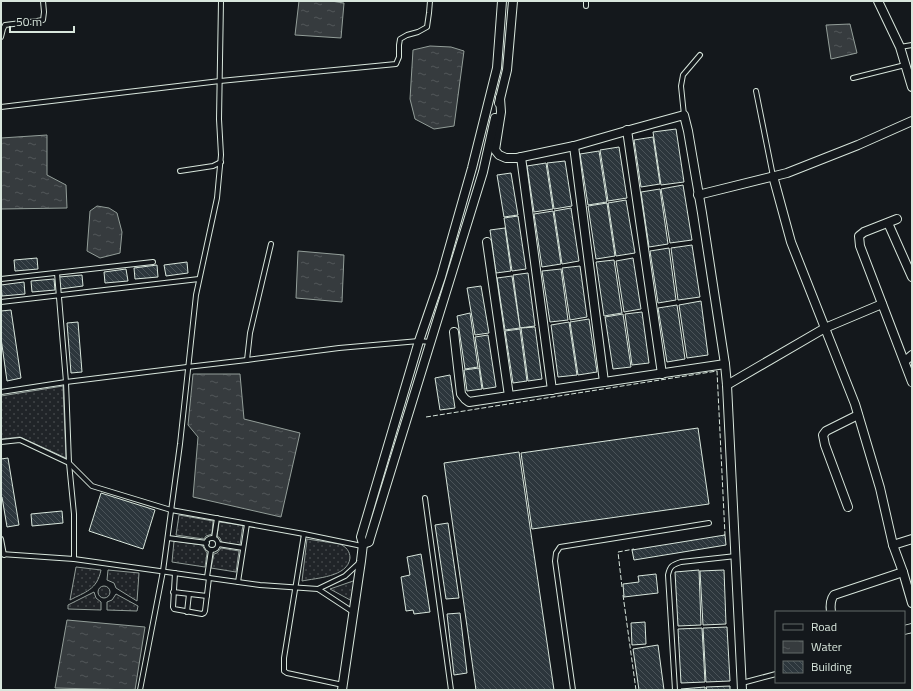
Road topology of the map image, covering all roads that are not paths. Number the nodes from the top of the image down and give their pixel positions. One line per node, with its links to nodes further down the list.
1 (43, 1): 9 (lane)
2 (221, 1): 15 (lane)
3 (430, 1): 15 (lane)
4 (502, 1): 26 (street)
5 (513, 1): 18 (street)
6 (586, 1): 8 (lane)
7 (878, 1): 11 (street)
8 (586, 6)
9 (1, 37)
10 (912, 45): 11 (lane)
11 (900, 47): 13 (street)
12 (700, 55): 20 (lane)
13 (906, 64): 14 (lane); 16 (street)
14 (854, 78)
15 (220, 81): 19 (lane); 25 (lane)
16 (912, 87)
17 (756, 91): 29 (lane)
18 (500, 98): 24 (street); 28 (street)
19 (1, 107)
20 (684, 115): 22 (street); 30 (street)
21 (912, 121): 29 (street)
22 (627, 130): 23 (street); 52 (street)
23 (574, 146): 24 (street); 54 (street)
24 (521, 157): 57 (street)
25 (221, 162): 27 (lane); 39 (lane)
26 (472, 168): 28 (street); 45 (street)
27 (180, 171)
28 (483, 172): 46 (street)
29 (773, 176): 30 (street); 43 (street)
30 (698, 195): 50 (street)
31 (897, 219): 32 (street)
32 (888, 223): 37 (street); 42 (street)
33 (487, 242): 59 (street)
34 (271, 244): 48 (lane)
35 (153, 262): 36 (lane)
36 (57, 273): 38 (lane); 40 (lane)
37 (912, 277)
38 (1, 279)
39 (199, 279): 40 (lane); 51 (lane)
40 (59, 295): 41 (lane); 53 (lane)
41 (1, 302)
42 (882, 304): 43 (street); 49 (street)
43 (825, 328): 56 (street); 60 (street)
44 (454, 332): 59 (street)
45 (419, 341): 46 (lane); 48 (lane); 76 (street)
46 (430, 342): 76 (street)
47 (912, 355): 49 (street)
48 (247, 360): 51 (lane)
49 (905, 361): 55 (street)
50 (725, 364): 52 (street); 56 (street)
51 (188, 367): 53 (lane); 65 (lane)
52 (662, 374): 54 (street)
53 (66, 382): 58 (lane); 62 (lane)
54 (604, 382): 57 (street)
55 (912, 382)
56 (727, 385): 81 (street)
57 (552, 390): 59 (street)
58 (1, 392)
59 (509, 396)
60 (858, 415): 64 (street); 77 (street)
61 (1, 442): 62 (lane)
62 (69, 463): 65 (lane); 82 (lane)
63 (425, 498): 102 (lane)
64 (848, 507)
65 (171, 510): 66 (lane); 71 (lane)
66 (217, 518): 67 (lane); 72 (lane)
67 (247, 524): 69 (lane); 78 (lane)
68 (709, 524): 103 (lane)
69 (304, 534): 76 (lane); 89 (lane)
70 (1, 538): 80 (lane)
71 (168, 538): 74 (lane); 84 (lane)
72 (214, 538): 74 (lane); 75 (lane)
73 (912, 539): 77 (street)
74 (207, 543): 79 (lane)
75 (218, 544): 78 (lane); 79 (lane)
76 (362, 545): 83 (street)
77 (894, 545): 85 (street)
78 (243, 548): 88 (lane)
79 (211, 550): 87 (lane)
80 (2, 554): 82 (lane)
81 (736, 556): 99 (street); 104 (lane)
82 (74, 559): 84 (lane)
83 (361, 562): 90 (lane); 97 (street)
84 (163, 571): 86 (lane); 101 (lane)
85 (903, 572): 94 (street); 95 (street)
86 (175, 573): 87 (lane); 91 (lane)
87 (208, 578): 88 (lane); 93 (lane)
88 (238, 582): 89 (lane)
89 (296, 587): 90 (lane); 100 (lane)
90 (318, 589): 97 (lane)
91 (173, 592): 92 (lane); 96 (lane)
92 (189, 594): 93 (lane); 96 (lane)
93 (207, 596): 96 (lane)
94 (912, 603)
95 (831, 611)
96 (187, 612)
97 (353, 613): 100 (street)
98 (775, 674): 99 (lane)
99 (742, 687)
100 (343, 688)
101 (140, 690)
102 (451, 690)
103 (573, 690)
104 (675, 690)

